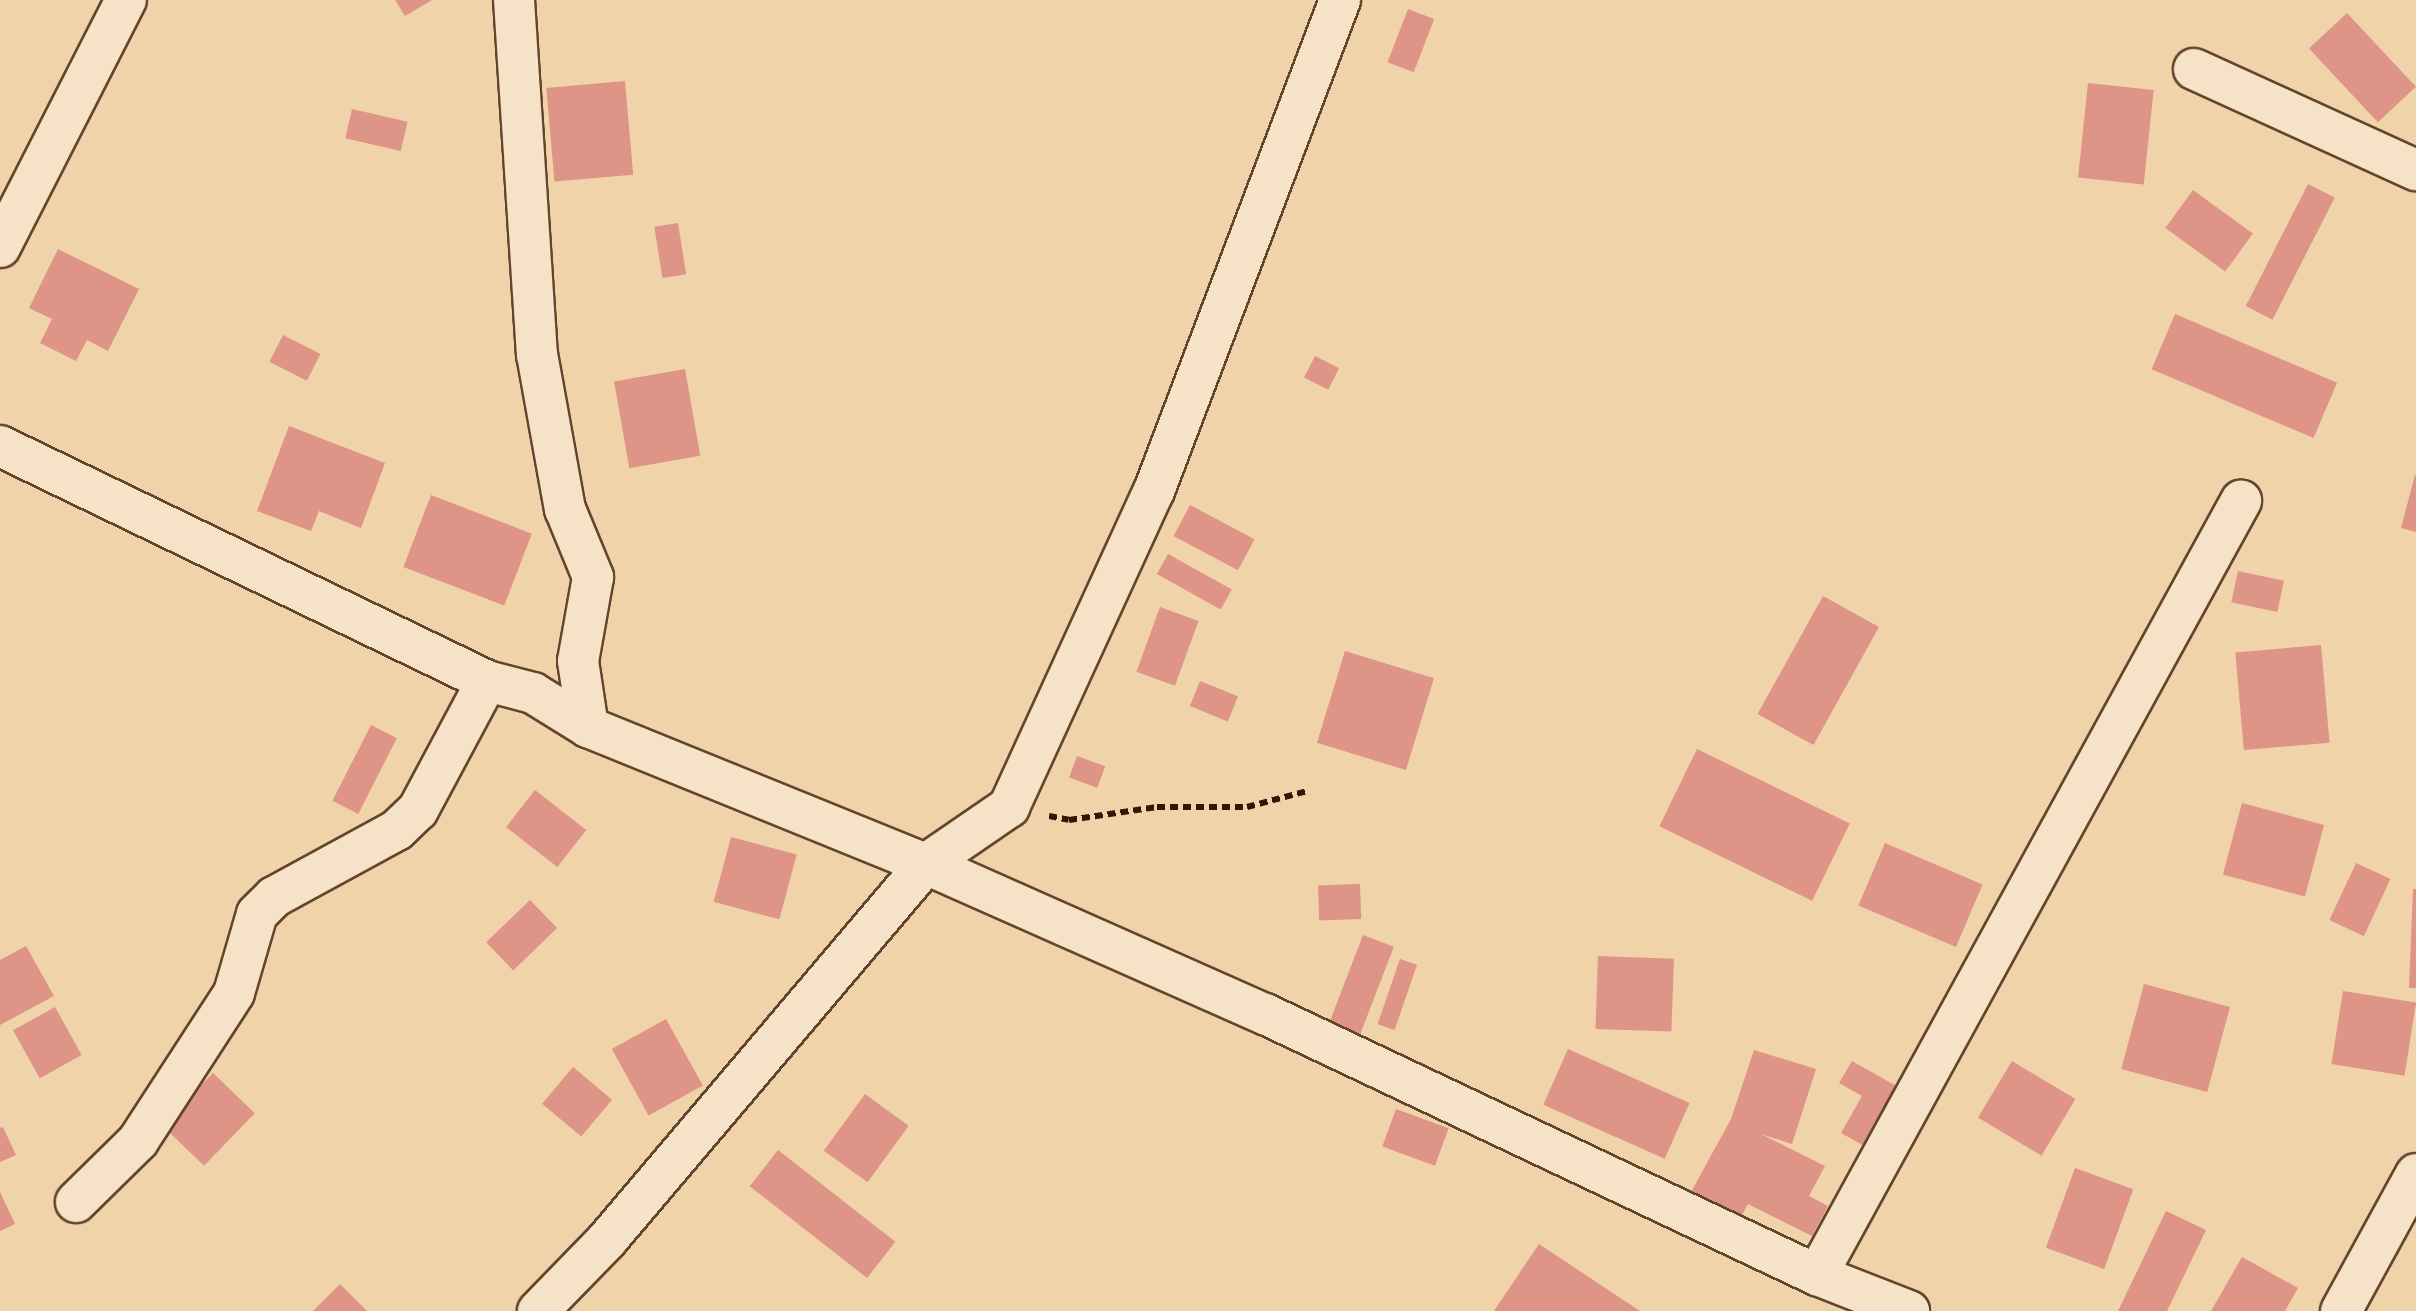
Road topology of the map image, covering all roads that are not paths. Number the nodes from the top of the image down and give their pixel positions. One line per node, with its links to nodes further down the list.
1 (126, 0): 6 (street)
2 (514, 0): 10 (street)
3 (1340, 0): 11 (street)
4 (2194, 69): 5 (street)
5 (2416, 170)
6 (0, 247)
7 (0, 446): 9 (street)
8 (2240, 501): 14 (street)
9 (487, 681): 10 (street); 13 (street)
10 (588, 728): 11 (street)
11 (926, 864): 14 (street); 16 (street)
12 (2416, 1174): 17 (street)
13 (76, 1202)
14 (1817, 1275): 15 (street)
15 (1896, 1309)
16 (538, 1311)
17 (2341, 1311)

